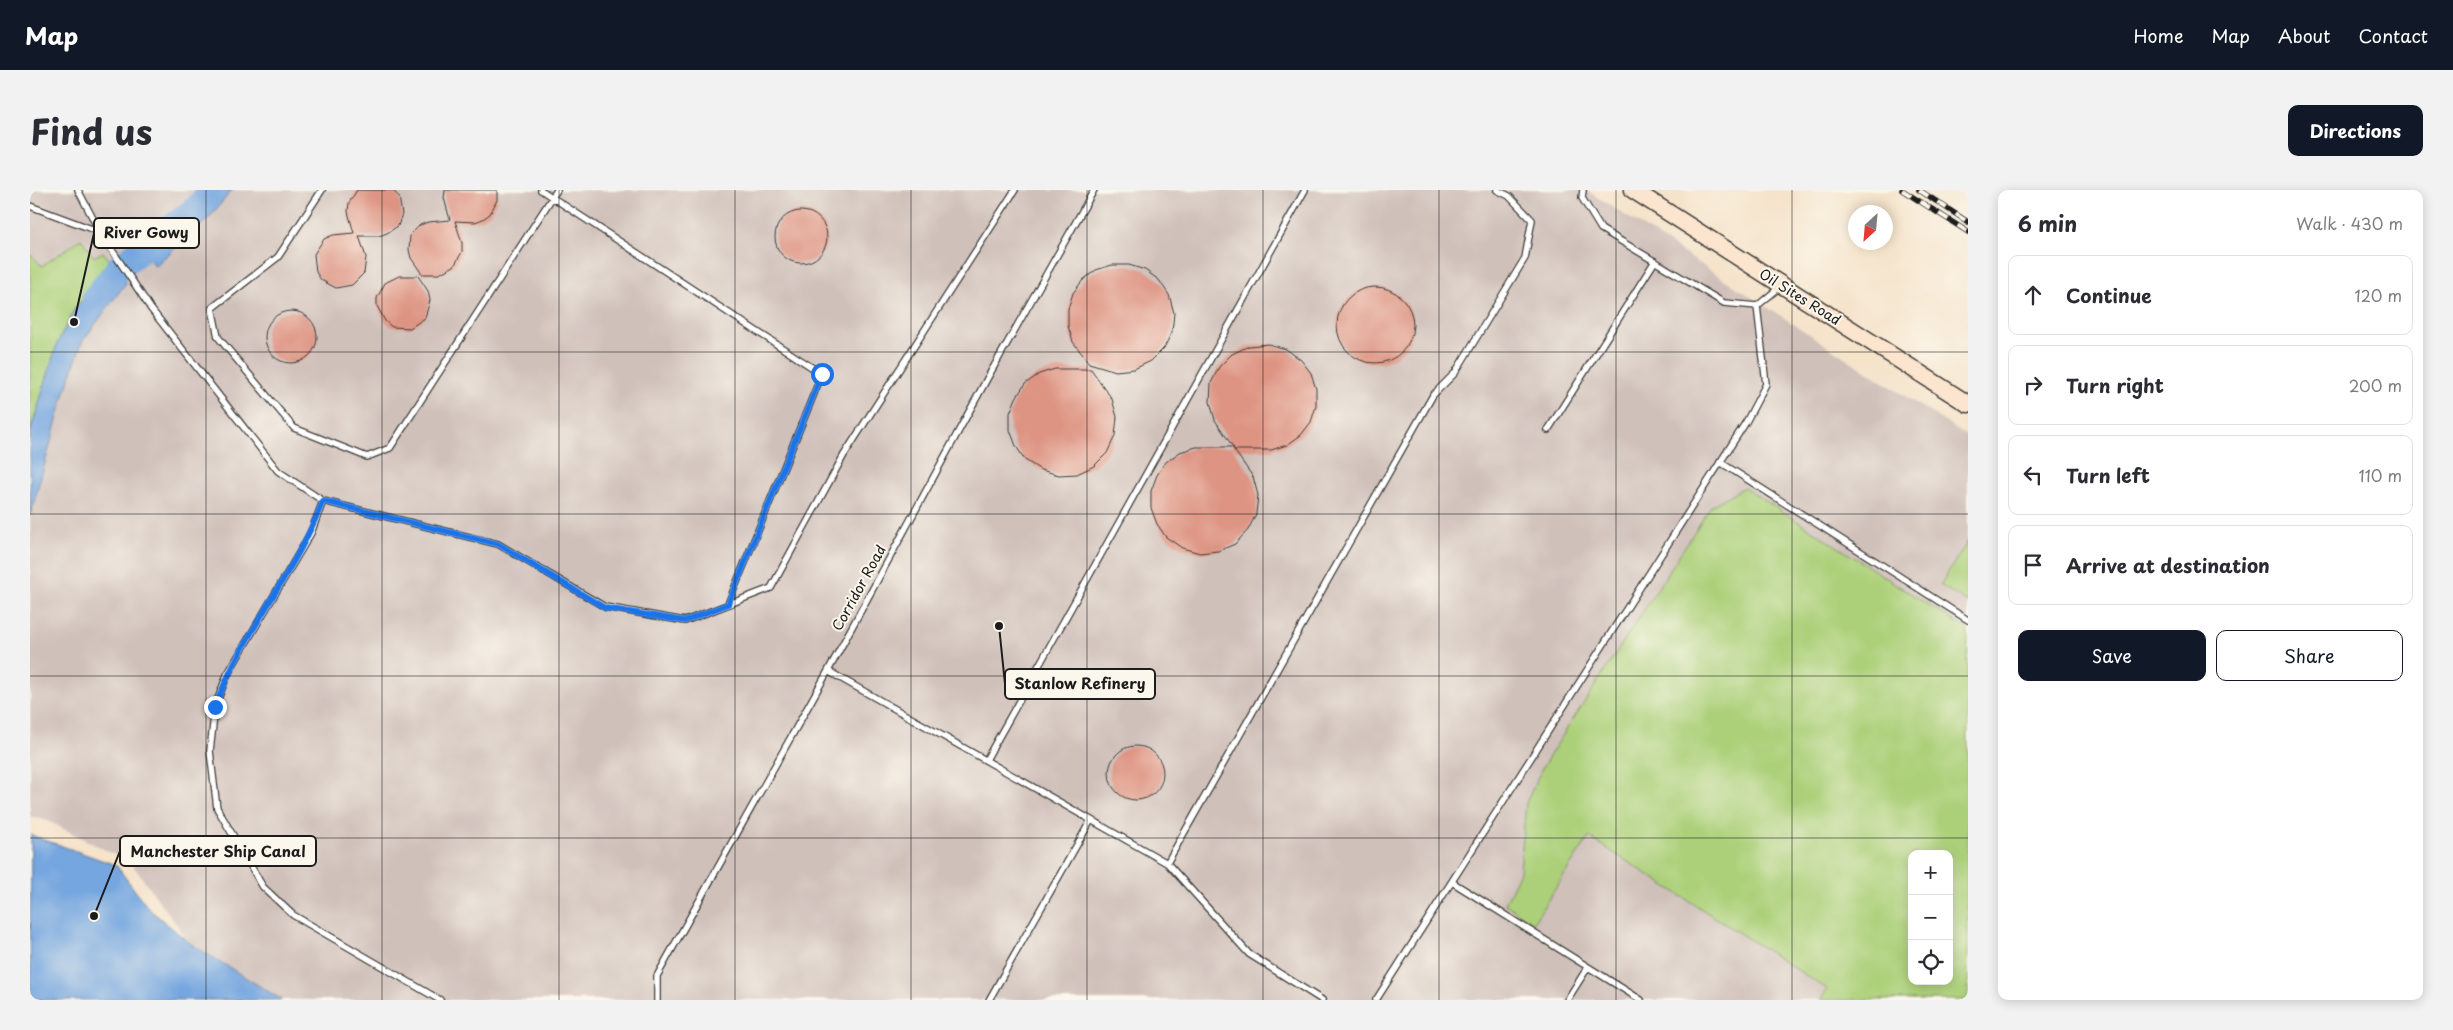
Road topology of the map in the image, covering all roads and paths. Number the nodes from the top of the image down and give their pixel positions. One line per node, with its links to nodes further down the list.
1 (78, 190): 13 (lane)
2 (322, 190): 11 (lane)
3 (540, 190): 11 (lane)
4 (557, 190): 11 (lane)
5 (1094, 190): 23 (lane, Corridor Road)
6 (1305, 190): 24 (lane)
7 (1497, 190): 26 (lane)
8 (1583, 190): 14 (lane)
9 (1633, 190): 15 (street, Oil Sites Road)
10 (1013, 191): 21 (lane)
11 (552, 197): 21 (lane)
12 (30, 206): 13 (lane)
13 (100, 232): 20 (lane)
14 (1655, 261): 16 (lane); 18 (lane)
15 (1782, 286): 16 (lane); 17 (street, Oil Sites Road)
16 (1757, 306): 19 (lane)
17 (1968, 404)
18 (1548, 430)
19 (1720, 462): 22 (lane); 27 (lane)
20 (323, 501): 21 (lane); 29 (lane)
21 (728, 604)
22 (1968, 620)
23 (828, 671): 24 (lane); 30 (lane, Corridor Road)
24 (986, 760): 25 (lane)
25 (1091, 820): 26 (lane); 31 (lane)
26 (1167, 863): 32 (lane)
27 (1452, 882): 28 (lane); 33 (lane)
28 (1588, 967): 34 (lane); 35 (lane)
29 (440, 1000)
30 (657, 1000)
31 (989, 1000)
32 (1322, 1000)
33 (1376, 1000)
34 (1567, 1000)
35 (1641, 1000)

